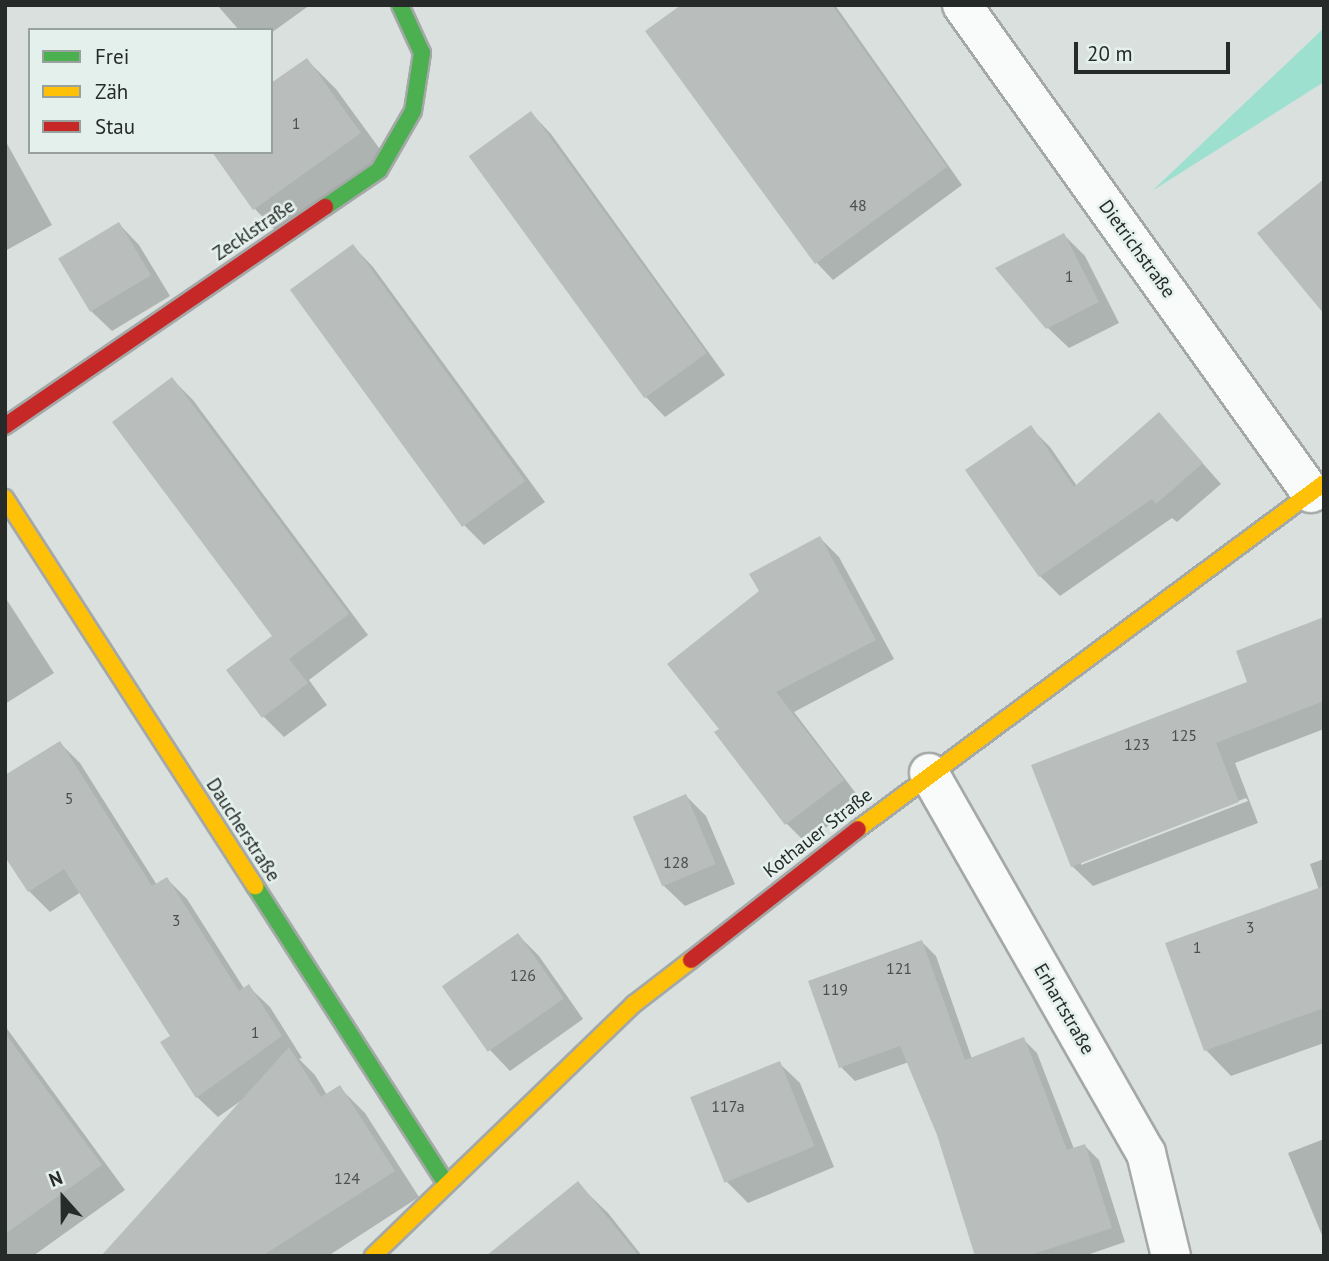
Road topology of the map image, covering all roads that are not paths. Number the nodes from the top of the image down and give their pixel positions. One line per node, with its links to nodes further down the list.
1 (400, 5): 3 (street, Zecklstraße)
2 (962, 5): 4 (street, Dietrichstraße)
3 (5, 426)
4 (1317, 488): 6 (street, Kothauer Straße)
5 (5, 498): 7 (street, Daucherstraße)
6 (929, 773): 7 (street, Kothauer Straße); 9 (street, Erhartstraße)
7 (446, 1184): 8 (street, Kothauer Straße)
8 (373, 1256)
9 (1171, 1256)

